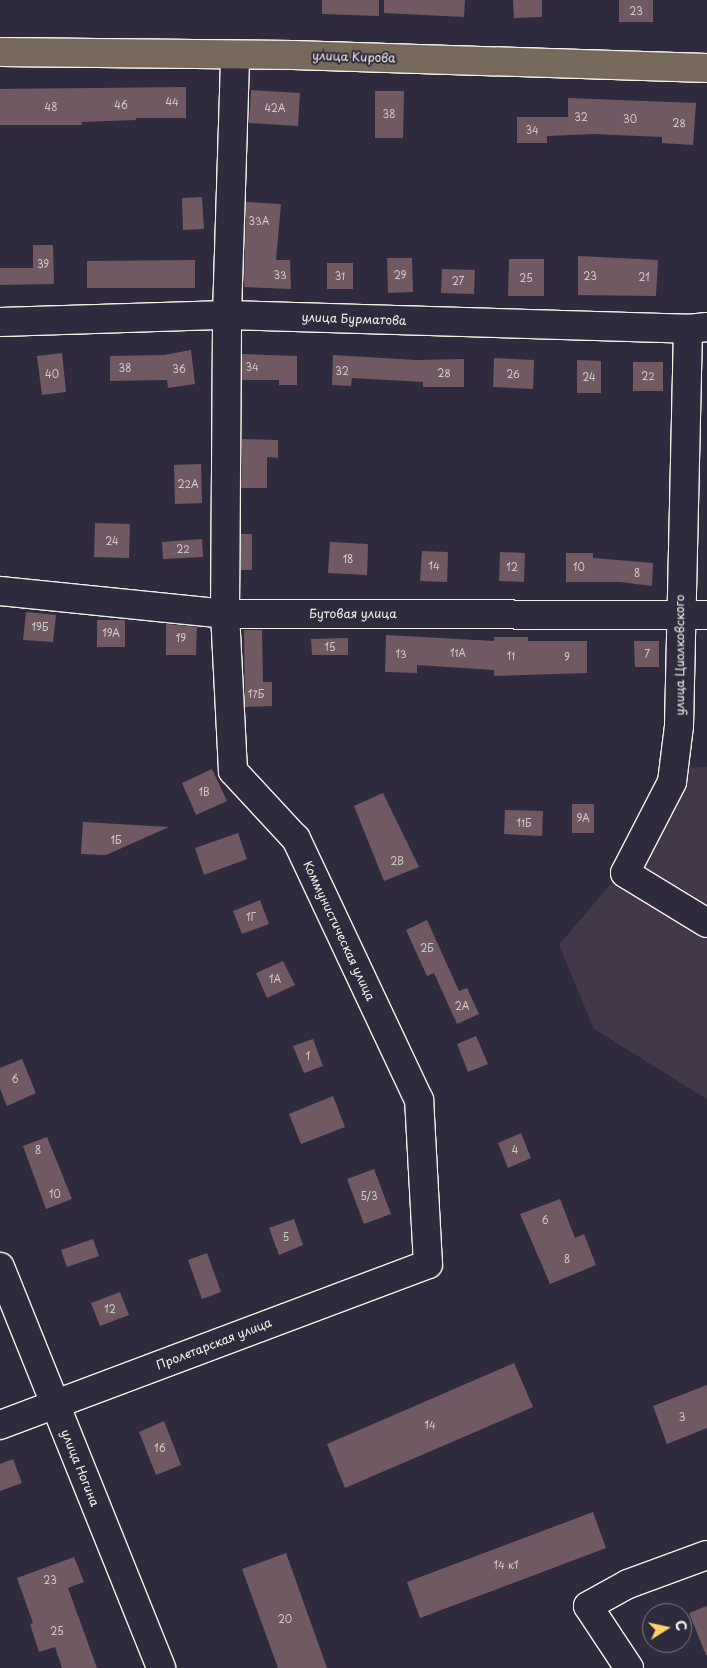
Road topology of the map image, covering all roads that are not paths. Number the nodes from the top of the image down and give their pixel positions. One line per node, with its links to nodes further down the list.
1 (0, 52): 2 (main road, улица Кирова)
2 (236, 56): 3 (main road, улица Кирова); 4 (street, Коммунистическая улица)
3 (707, 68)
4 (227, 315): 5 (street, улица Бурматова); 6 (street, улица Бурматова); 9 (street, Коммунистическая улица)
5 (0, 322)
6 (697, 328): 8 (street, улица Циолковского)
7 (0, 591): 9 (street, Бутовая улица)
8 (679, 613): 9 (street, Бутовая улица); 10 (street, Бутовая улица); 11 (street, улица Циолковского)
9 (225, 614): 12 (street, Коммунистическая улица)
10 (707, 615)
11 (707, 923)
12 (428, 1264): 14 (street, Пролетарская улица)
13 (0, 1267): 14 (street, улица Ногина)
14 (55, 1404): 15 (street, Пролетарская улица); 17 (street, улица Ногина)
15 (0, 1425)
16 (707, 1555): 18 (street)
17 (161, 1668)
18 (629, 1668)

